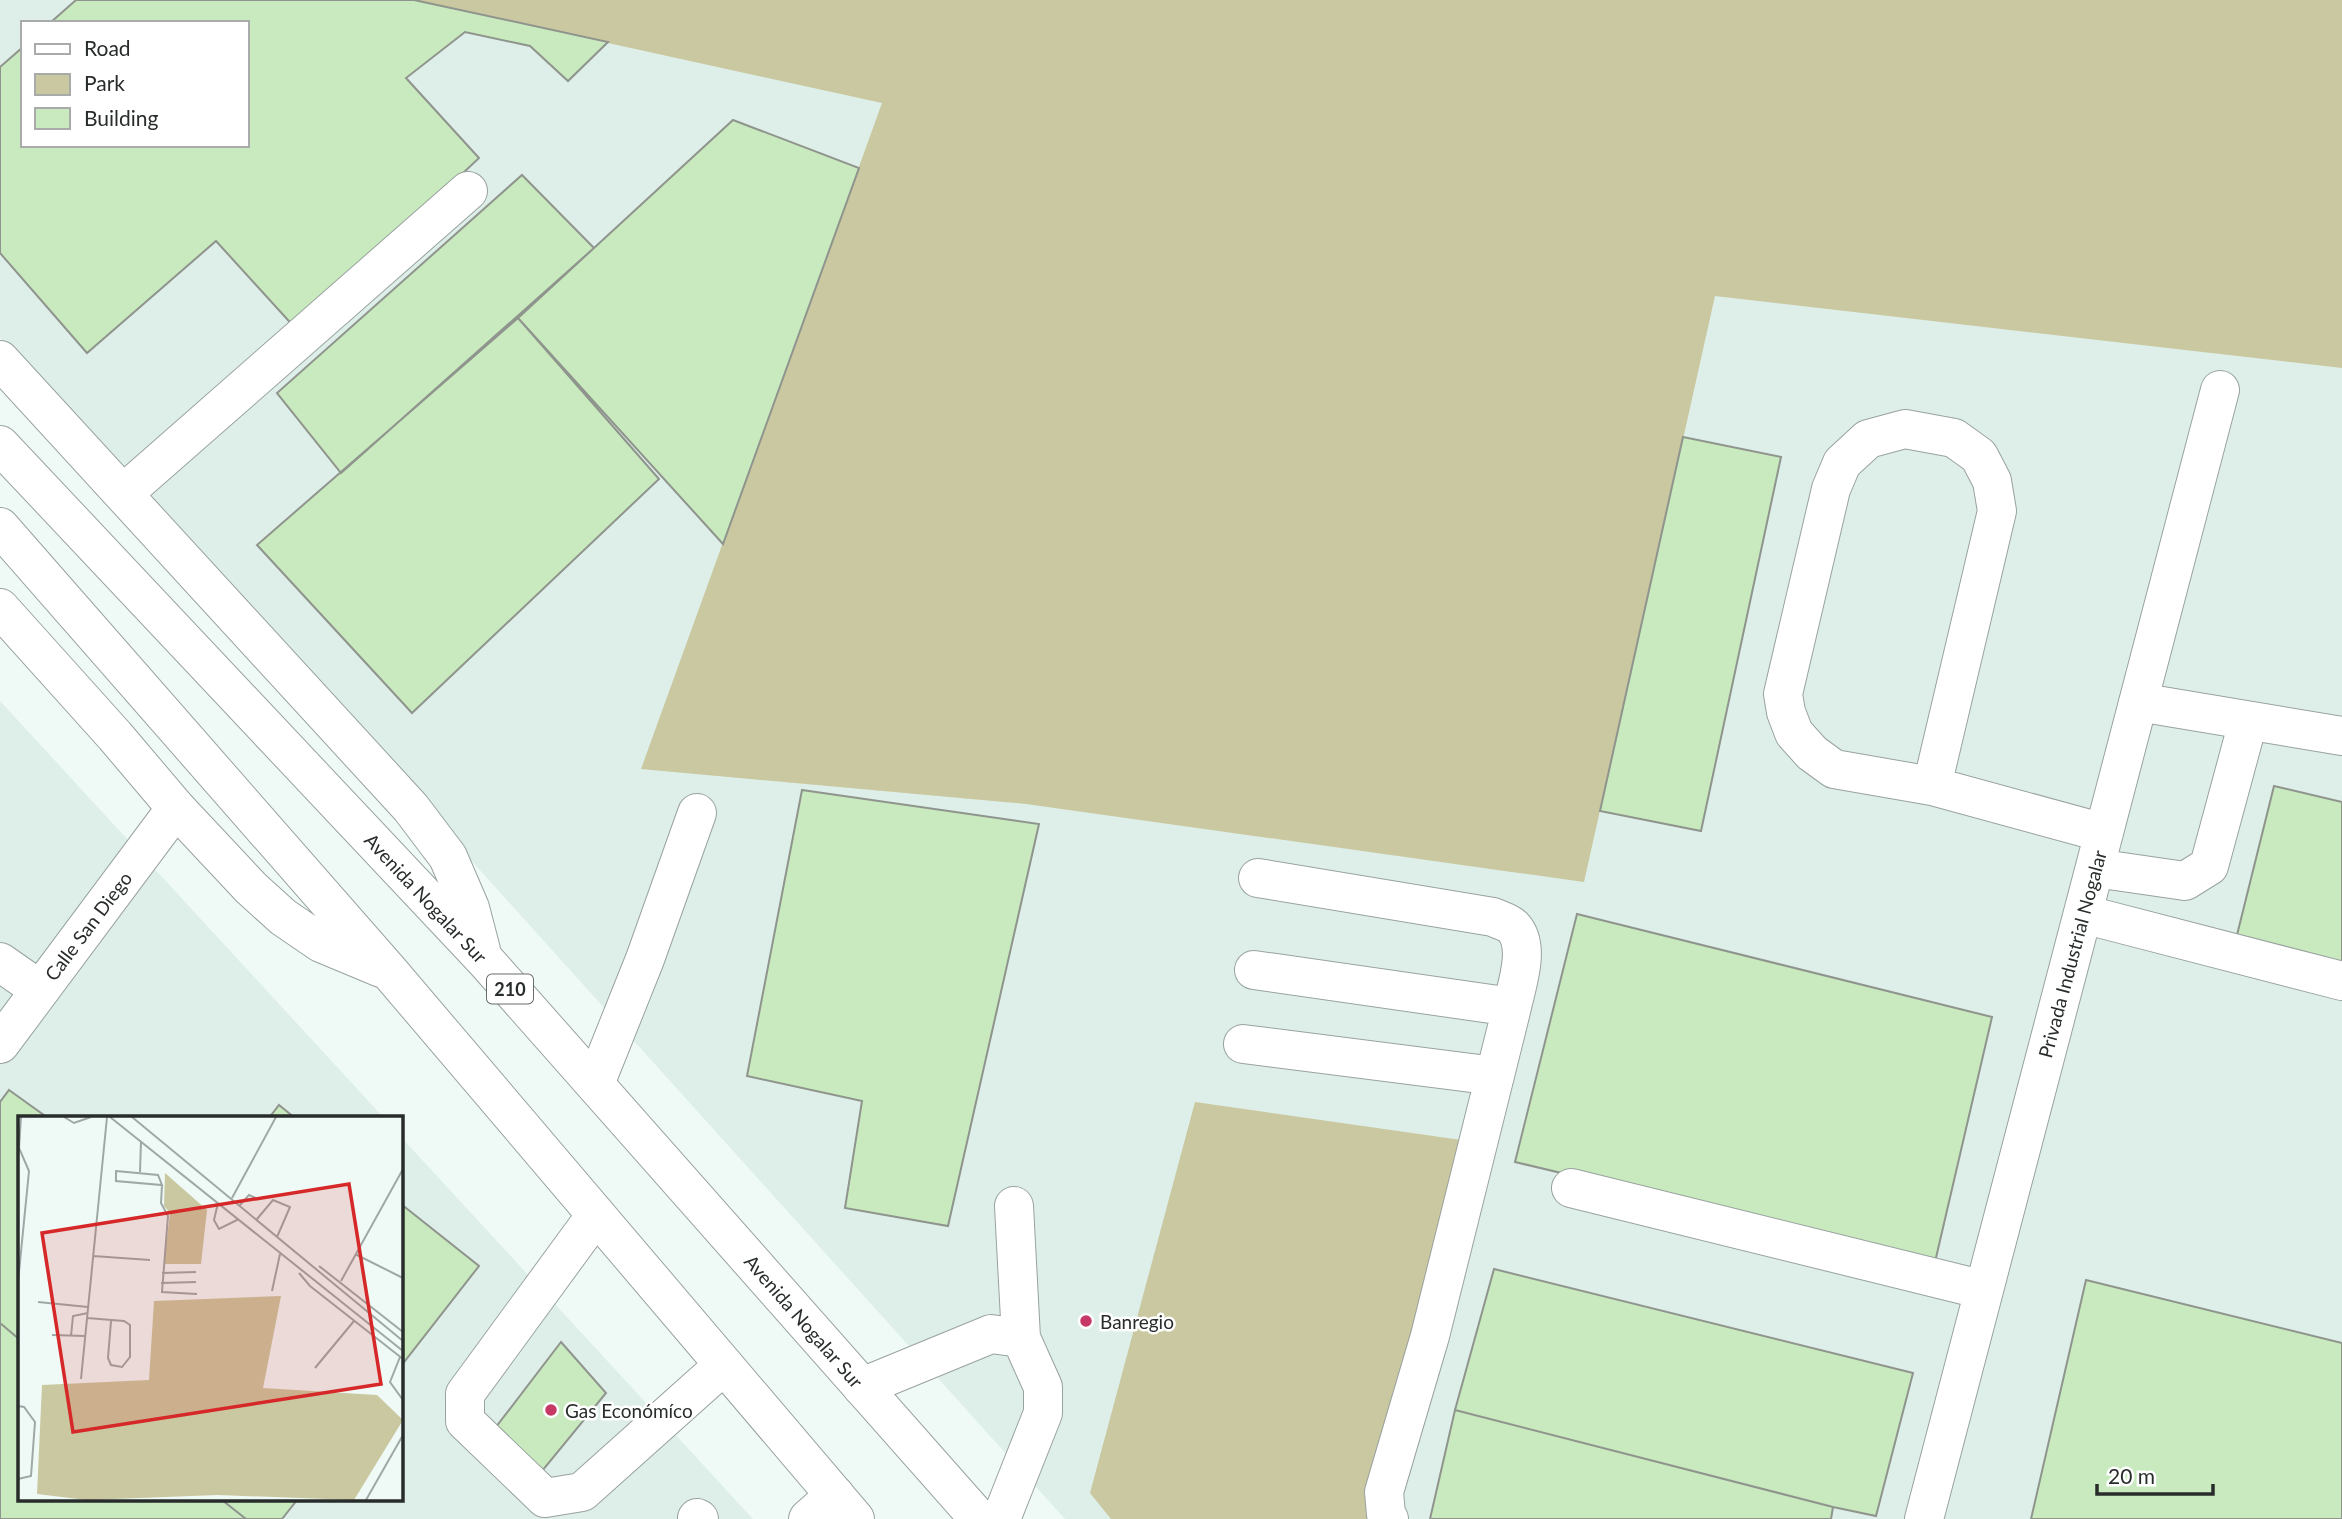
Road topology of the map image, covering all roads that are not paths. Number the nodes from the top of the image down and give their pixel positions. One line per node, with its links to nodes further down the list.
1 (468, 191): 5 (main road)
2 (0, 360): 5 (main road)
3 (2220, 390): 8 (main road, Privada Industrial Nogalar)
4 (0, 445): 17 (main road, Avenida Nogalar Sur / 210)
5 (124, 493): 17 (main road)
6 (0, 527): 19 (main road)
7 (0, 608): 12 (main road)
8 (2138, 702): 9 (main road); 14 (main road, Privada Industrial Nogalar)
9 (2248, 722): 10 (main road); 14 (main road)
10 (2342, 736)
11 (1932, 786): 11 (main road); 14 (main road)
12 (176, 808): 19 (main road); 22 (main road, Calle San Diego)
13 (697, 813): 27 (main road)
14 (2099, 850): 16 (main road, Privada Industrial Nogalar)
15 (1258, 878): 23 (main road)
16 (2083, 914): 21 (main road); 31 (main road, Privada Industrial Nogalar)
17 (484, 959): 27 (main road, Avenida Nogalar Sur / 210)
18 (0, 962): 22 (main road)
19 (388, 970): 30 (main road)
20 (1254, 971): 23 (main road)
21 (2342, 981)
22 (40, 990): 24 (main road, Calle San Diego)
23 (1512, 1007): 26 (main road)
24 (0, 1044)
25 (1243, 1044): 26 (main road)
26 (1495, 1076): 38 (main road)
27 (595, 1084): 34 (main road, Avenida Nogalar Sur / 210)
28 (1571, 1188): 31 (main road)
29 (1014, 1206): 32 (main road)
30 (596, 1214): 33 (main road); 33 (main road)
31 (1984, 1290): 39 (main road, Privada Industrial Nogalar)
32 (1021, 1338): 34 (main road); 37 (main road)
33 (724, 1366): 35 (main road)
34 (862, 1387): 36 (main road, Avenida Nogalar Sur / 210)
35 (833, 1511)
36 (979, 1519)
37 (1001, 1519)
38 (1389, 1519)
39 (1924, 1519)

